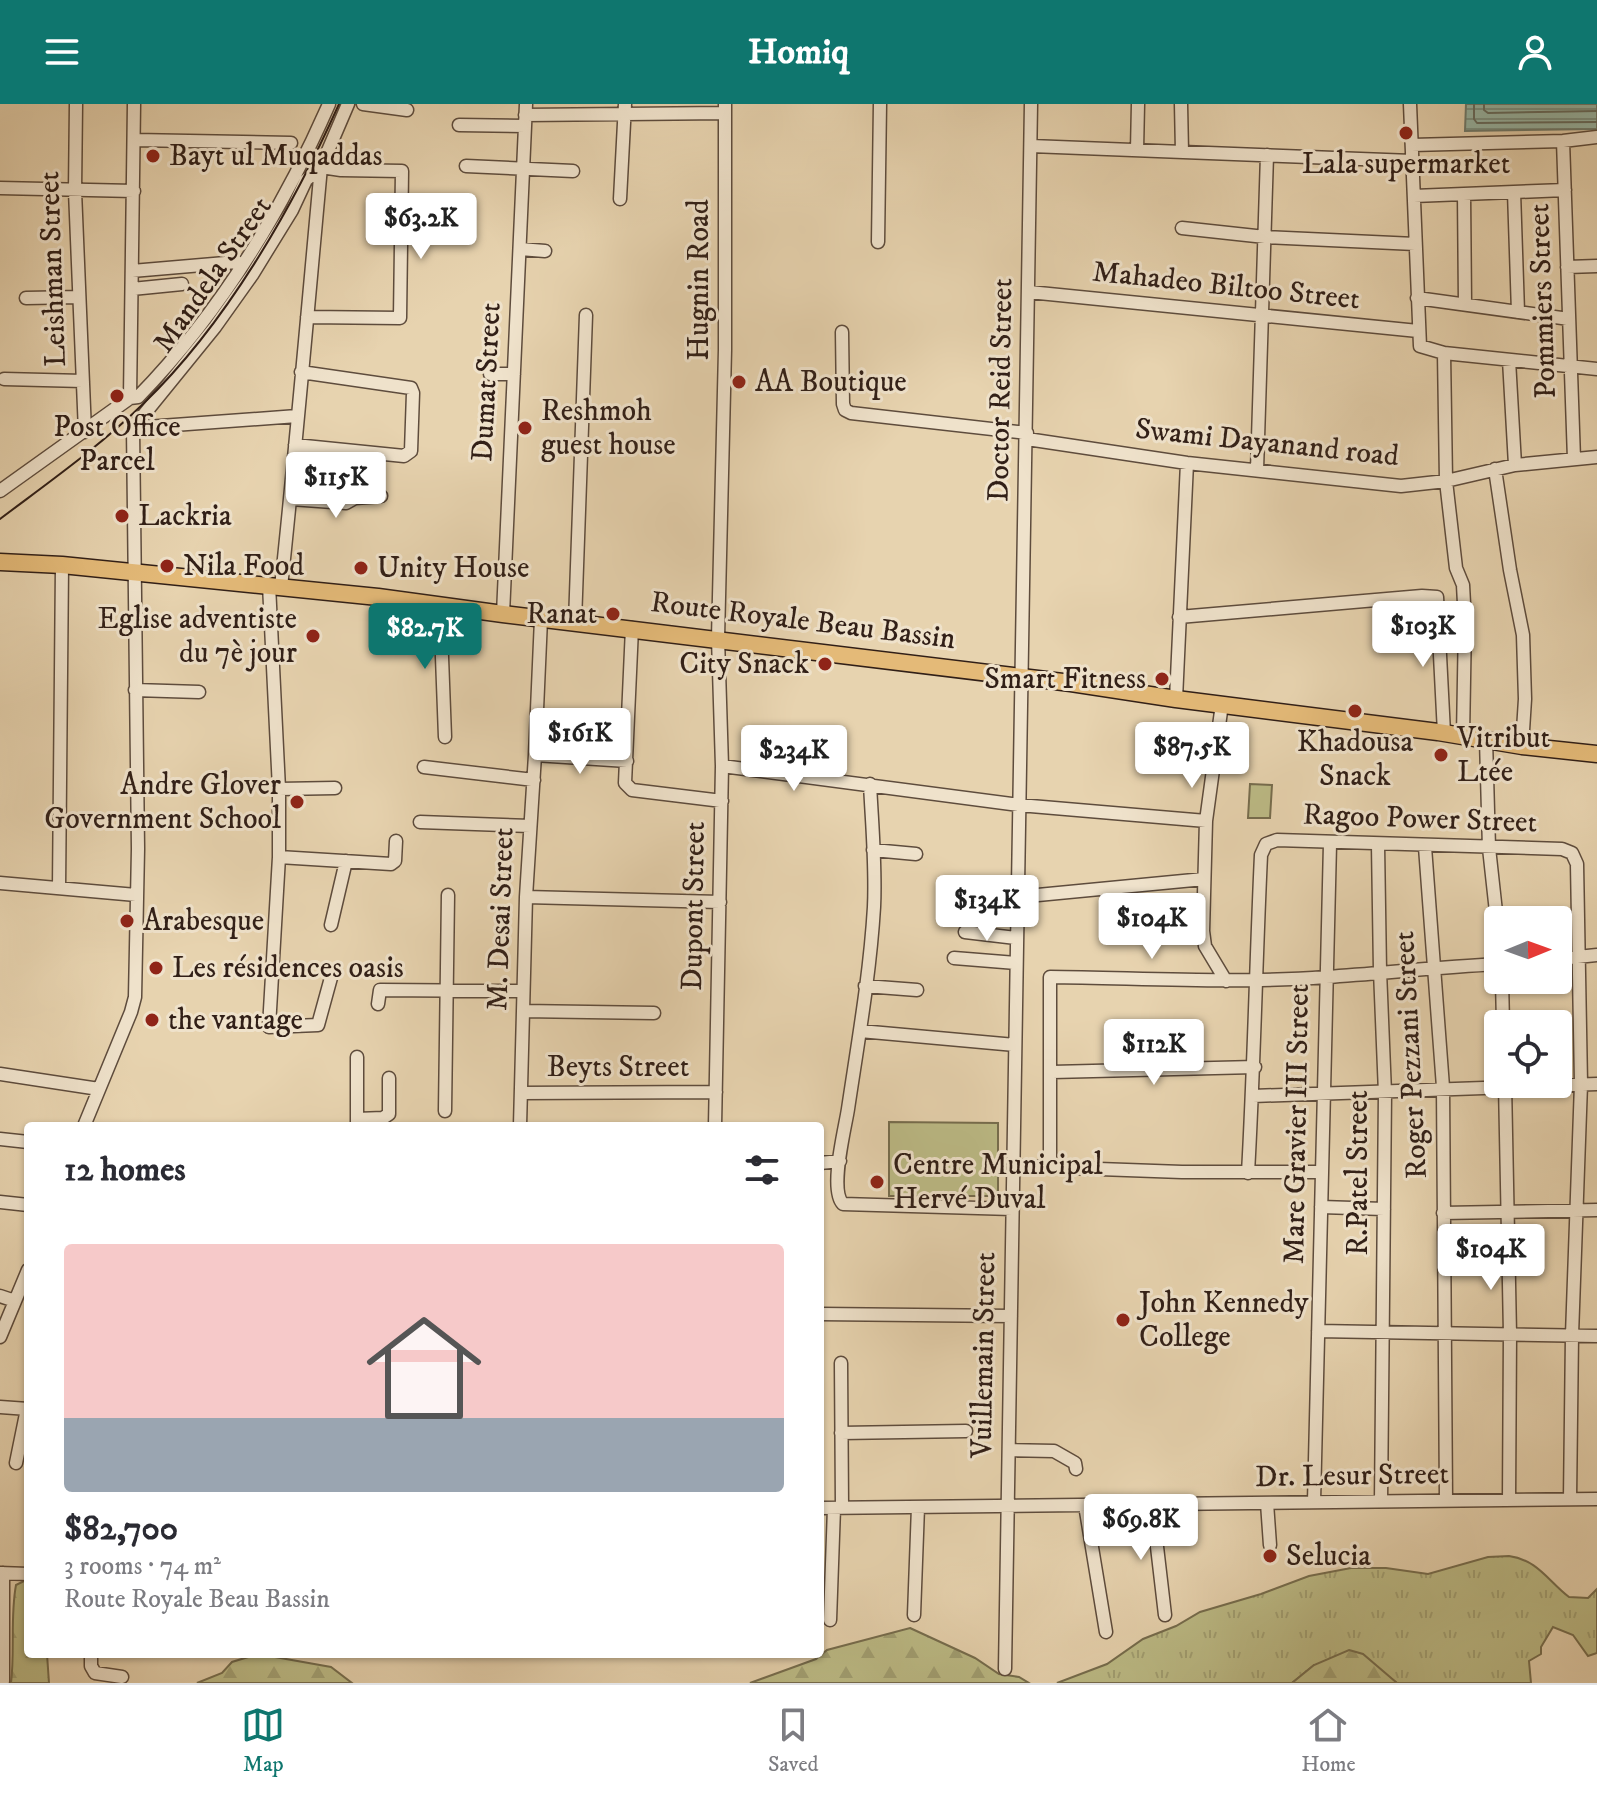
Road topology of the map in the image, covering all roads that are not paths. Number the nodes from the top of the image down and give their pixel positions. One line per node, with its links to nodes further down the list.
1 (76, 104): 32 (street, Leishman Street)
2 (134, 104): 17 (street)
3 (329, 104): 71 (street)
4 (348, 104): 27 (street, Mandela Street)
5 (363, 104): 13 (street)
6 (880, 104): 40 (street)
7 (1031, 104): 21 (street, Doctor Reid Street)
8 (1138, 104): 22 (street)
9 (1181, 104): 23 (street)
10 (1410, 104): 20 (street)
11 (624, 108): 12 (street); 14 (street); 37 (street)
12 (725, 109): 97 (street, Hugnin Road)
13 (407, 110)
14 (525, 115): 15 (street); 28 (street, Dumat Street)
15 (459, 125)
16 (1597, 137): 18 (street)
17 (135, 140): 19 (street); 33 (street)
18 (1563, 141): 20 (street); 31 (street, Pommiers Street)
19 (291, 143)
20 (1412, 145): 25 (street)
21 (1031, 146): 22 (street); 50 (street, Doctor Reid Street)
22 (1137, 150): 23 (street)
23 (1182, 152): 24 (street)
24 (1267, 155): 25 (street); 39 (street)
25 (1412, 161): 36 (street)
26 (466, 166): 28 (street)
27 (321, 167): 57 (street); 57 (street); 73 (street, Mandela Street)
28 (523, 170): 29 (street); 42 (street, Dumat Street)
29 (573, 171)
30 (0, 188): 32 (street)
31 (1565, 190): 34 (street); 46 (street, Pommiers Street)
32 (75, 191): 33 (street); 51 (street, Leishman Street)
33 (134, 191): 47 (street)
34 (1514, 192): 35 (street); 55 (street)
35 (1464, 194): 36 (street); 54 (street)
36 (1414, 196): 41 (street)
37 (620, 199)
38 (1182, 228): 39 (street)
39 (1265, 237): 41 (street); 58 (street)
40 (878, 242)
41 (1415, 244): 53 (street)
42 (520, 249): 43 (street); 68 (street, Dumat Street)
43 (545, 251)
44 (237, 262): 47 (street)
45 (1597, 266): 46 (street)
46 (1567, 267): 59 (street, Pommiers Street)
47 (132, 271): 49 (street)
48 (182, 284): 49 (street)
49 (132, 289): 71 (street)
50 (1029, 292): 58 (street, Mahadeo Biltoo Street); 75 (street, Doctor Reid Street)
51 (79, 297): 52 (street); 70 (street, Leishman Street)
52 (26, 298)
53 (1417, 298): 54 (street); 60 (street)
54 (1465, 304): 55 (street)
55 (1518, 312): 59 (street)
56 (586, 315): 95 (street)
57 (307, 317): 66 (street)
58 (1262, 317): 60 (street, Mahadeo Biltoo Street); 82 (street)
59 (1569, 319): 64 (street, Pommiers Street)
60 (1418, 331): 62 (street)
61 (842, 332): 75 (street, Swami Dayanand road)
62 (1444, 353): 63 (street); 83 (street)
63 (1509, 360): 64 (street); 80 (street)
64 (1571, 366): 65 (street); 78 (street, Pommiers Street)
65 (1597, 369)
66 (301, 372): 72 (street); 76 (street)
67 (490, 374): 68 (street)
68 (514, 374): 92 (street, Dumat Street)
69 (4, 379): 70 (street)
70 (83, 381): 74 (street, Leishman Street)
71 (130, 398): 74 (street)
72 (297, 416): 73 (street); 76 (street)
73 (133, 428): 89 (street)
74 (85, 432): 84 (street)
75 (1027, 436): 79 (street, Swami Dayanand road); 98 (street, Doctor Reid Street)
76 (295, 445): 86 (street)
77 (1597, 457): 78 (street, Swami Dayanand road)
78 (1574, 459): 80 (street, Swami Dayanand road)
79 (1187, 463): 82 (street, Swami Dayanand road); 93 (street)
80 (1515, 465): 81 (street, Swami Dayanand road)
81 (1495, 469): 83 (street, Swami Dayanand road); 107 (street)
82 (1257, 470): 83 (street, Swami Dayanand road)
83 (1446, 481): 104 (street)
84 (0, 491)
85 (381, 496): 86 (street)
86 (291, 499): 90 (street)
87 (0, 562): 88 (main road, Route Royale Beau Bassin)
88 (62, 565): 89 (main road, Route Royale Beau Bassin); 133 (street)
89 (133, 572): 90 (main road, Route Royale Beau Bassin); 99 (street)
90 (275, 586): 91 (main road, Route Royale Beau Bassin); 116 (street)
91 (440, 604): 92 (main road, Route Royale Beau Bassin); 105 (street)
92 (503, 614): 94 (main road, Route Royale Beau Bassin)
93 (1179, 617): 101 (street); 103 (street)
94 (541, 619): 95 (main road, Route Royale Beau Bassin); 109 (street, M. Desai Street)
95 (575, 622): 96 (main road, Route Royale Beau Bassin)
96 (632, 628): 97 (main road, Route Royale Beau Bassin); 110 (street)
97 (718, 638): 98 (main road, Route Royale Beau Bassin); 111 (street, Dupont Street)
98 (1021, 677): 101 (main road, Route Royale Beau Bassin); 118 (street, Vuillemain Street)
99 (135, 690): 100 (street); 134 (street)
100 (199, 692)
101 (1176, 699): 102 (main road, Route Royale Beau Bassin)
102 (1222, 704): 103 (main road, Route Royale Beau Bassin); 119 (street)
103 (1444, 733): 104 (main road, Route Royale Beau Bassin)
104 (1463, 736): 106 (main road, Route Royale Beau Bassin)
105 (445, 737)
106 (1486, 739): 107 (main road, Route Royale Beau Bassin); 126 (street)
107 (1522, 746): 108 (main road, Route Royale Beau Bassin)
108 (1597, 754)
109 (535, 755): 110 (street); 113 (street, M. Desai Street)
110 (627, 761): 117 (street)
111 (722, 766): 114 (street); 117 (street, Dupont Street)
112 (424, 767): 113 (street)
113 (534, 780): 121 (street, M. Desai Street)
114 (870, 784): 118 (street); 127 (street)
115 (335, 788): 116 (street)
116 (279, 789): 129 (street)
117 (722, 801): 138 (street, Dupont Street)
118 (1019, 805): 119 (street); 137 (street, Vuillemain Street)
119 (1206, 821): 131 (street)
120 (420, 822): 121 (street)
121 (530, 826): 136 (street, M. Desai Street)
122 (396, 841): 130 (street)
123 (1330, 844): 124 (street, Ragoo Power Street); 152 (street, Mare Gravier III Street); 153 (street, Ragoo Power Street)
124 (1378, 845): 125 (street, Ragoo Power Street); 150 (street, R.Patel Street)
125 (1425, 847): 126 (street, Ragoo Power Street); 149 (street, Roger Pezzani Street)
126 (1489, 848): 139 (street); 144 (street, Ragoo Power Street)
127 (873, 850): 128 (street); 155 (street)
128 (916, 854)
129 (279, 857): 130 (street); 151 (street)
130 (346, 861): 140 (street)
131 (1204, 879): 137 (street); 154 (street)
132 (0, 883): 133 (street)
133 (59, 888): 134 (street)
134 (136, 895): 175 (street)
135 (448, 895): 157 (street)
136 (526, 897): 138 (street); 158 (street, M. Desai Street)
137 (1017, 897): 142 (street, Vuillemain Street)
138 (720, 902): 176 (street, Dupont Street)
139 (1495, 906)
140 (331, 925)
141 (965, 932): 142 (street)
142 (1016, 938): 147 (street, Vuillemain Street)
143 (1597, 955): 144 (street)
144 (1579, 957): 146 (street); 171 (street)
145 (954, 958): 147 (street)
146 (1572, 958)
147 (1016, 963): 163 (street, Vuillemain Street)
148 (1484, 965): 149 (street)
149 (1436, 967): 150 (street); 174 (street, Roger Pezzani Street)
150 (1380, 971): 152 (street); 178 (street, R.Patel Street)
151 (332, 974)
152 (1327, 977): 153 (street); 179 (street, Mare Gravier III Street)
153 (1255, 979): 154 (street); 165 (street)
154 (1226, 981): 166 (street)
155 (865, 986): 156 (street); 162 (street)
156 (917, 990)
157 (449, 991): 158 (street); 159 (street); 182 (street)
158 (523, 991): 160 (street, M. Desai Street)
159 (378, 1004)
160 (523, 1011): 161 (street); 177 (street, M. Desai Street)
161 (654, 1013)
162 (860, 1031): 163 (street); 190 (street)
163 (1015, 1045): 192 (street, Vuillemain Street)
164 (357, 1057): 185 (street)
165 (1255, 1067): 166 (street); 180 (street)
166 (1052, 1072): 193 (street)
167 (0, 1074): 169 (street)
168 (389, 1078): 185 (street)
169 (68, 1084): 175 (street); 184 (street)
170 (1572, 1084): 171 (street)
171 (1581, 1084): 172 (street); 201 (street)
172 (1597, 1084)
173 (1484, 1086): 174 (street)
174 (1443, 1087): 178 (street); 204 (street, Roger Pezzani Street)
175 (99, 1089): 183 (street)
176 (716, 1092): 177 (street, Beyts Street); 187 (street, Dupont Street)
177 (521, 1093): 186 (street, M. Desai Street)
178 (1385, 1093): 179 (street); 200 (street, R.Patel Street)
179 (1324, 1094): 180 (street); 194 (street, Mare Gravier III Street)
180 (1253, 1096): 195 (street)
181 (1505, 1098): 202 (street)
182 (445, 1111)
183 (86, 1122)
184 (86, 1122)
185 (357, 1122)
186 (520, 1122)
187 (715, 1122)
188 (0, 1139): 189 (street)
189 (24, 1142)
190 (840, 1161): 191 (street); 199 (street)
191 (824, 1163)
192 (1013, 1166): 193 (street); 199 (street, Vuillemain Street)
193 (1050, 1167): 195 (street)
194 (1322, 1172): 195 (street); 198 (street, Mare Gravier III Street)
195 (1248, 1173)
196 (0, 1202): 197 (street)
197 (24, 1205)
198 (1321, 1207): 200 (street); 209 (street, Mare Gravier III Street)
199 (1012, 1209): 208 (street, Vuillemain Street)
200 (1384, 1209): 210 (street, R.Patel Street)
201 (1578, 1209): 202 (street); 203 (street); 213 (street)
202 (1508, 1210): 204 (street); 212 (street)
203 (1597, 1210)
204 (1443, 1213): 211 (street, Roger Pezzani Street)
205 (0, 1296): 206 (street)
206 (21, 1296): 215 (street)
207 (824, 1314): 208 (street)
208 (1011, 1316): 222 (street, Vuillemain Street)
209 (1318, 1331): 210 (street); 230 (street, Mare Gravier III Street)
210 (1383, 1333): 211 (street); 229 (street, R.Patel Street)
211 (1444, 1333): 212 (street); 227 (street, Roger Pezzani Street)
212 (1510, 1334): 213 (street); 228 (street)
213 (1572, 1335): 214 (street); 225 (street)
214 (1597, 1336)
215 (0, 1337)
216 (841, 1363): 221 (street)
217 (0, 1407): 218 (street)
218 (24, 1409)
219 (24, 1427): 223 (street)
220 (966, 1431): 221 (street)
221 (841, 1433): 236 (street)
222 (1009, 1450): 224 (street); 233 (street, Vuillemain Street)
223 (16, 1463)
224 (1076, 1469)
225 (1570, 1499): 226 (street, Dr. Lesur Street); 228 (street, Dr. Lesur Street)
226 (1597, 1499)
227 (1446, 1500): 228 (street, Dr. Lesur Street); 229 (street, Dr. Lesur Street)
228 (1509, 1500)
229 (1381, 1501): 230 (street, Dr. Lesur Street)
230 (1314, 1502): 231 (street, Dr. Lesur Street)
231 (1267, 1503): 232 (street, Dr. Lesur Street); 237 (street)
232 (1152, 1504): 234 (street, Dr. Lesur Street); 241 (street)
233 (1008, 1505): 234 (street, Dr. Lesur Street); 235 (street, Dr. Lesur Street); 245 (street, Vuillemain Street)
234 (1085, 1505): 243 (street)
235 (918, 1507): 236 (street, Dr. Lesur Street); 240 (street)
236 (832, 1508): 242 (street)
237 (1270, 1545)
238 (2, 1573): 239 (street); 247 (street)
239 (24, 1574)
240 (914, 1615)
241 (1165, 1615)
242 (830, 1620)
243 (1106, 1632)
244 (92, 1658): 246 (street)
245 (1005, 1669)
246 (122, 1677)
247 (3, 1681)

